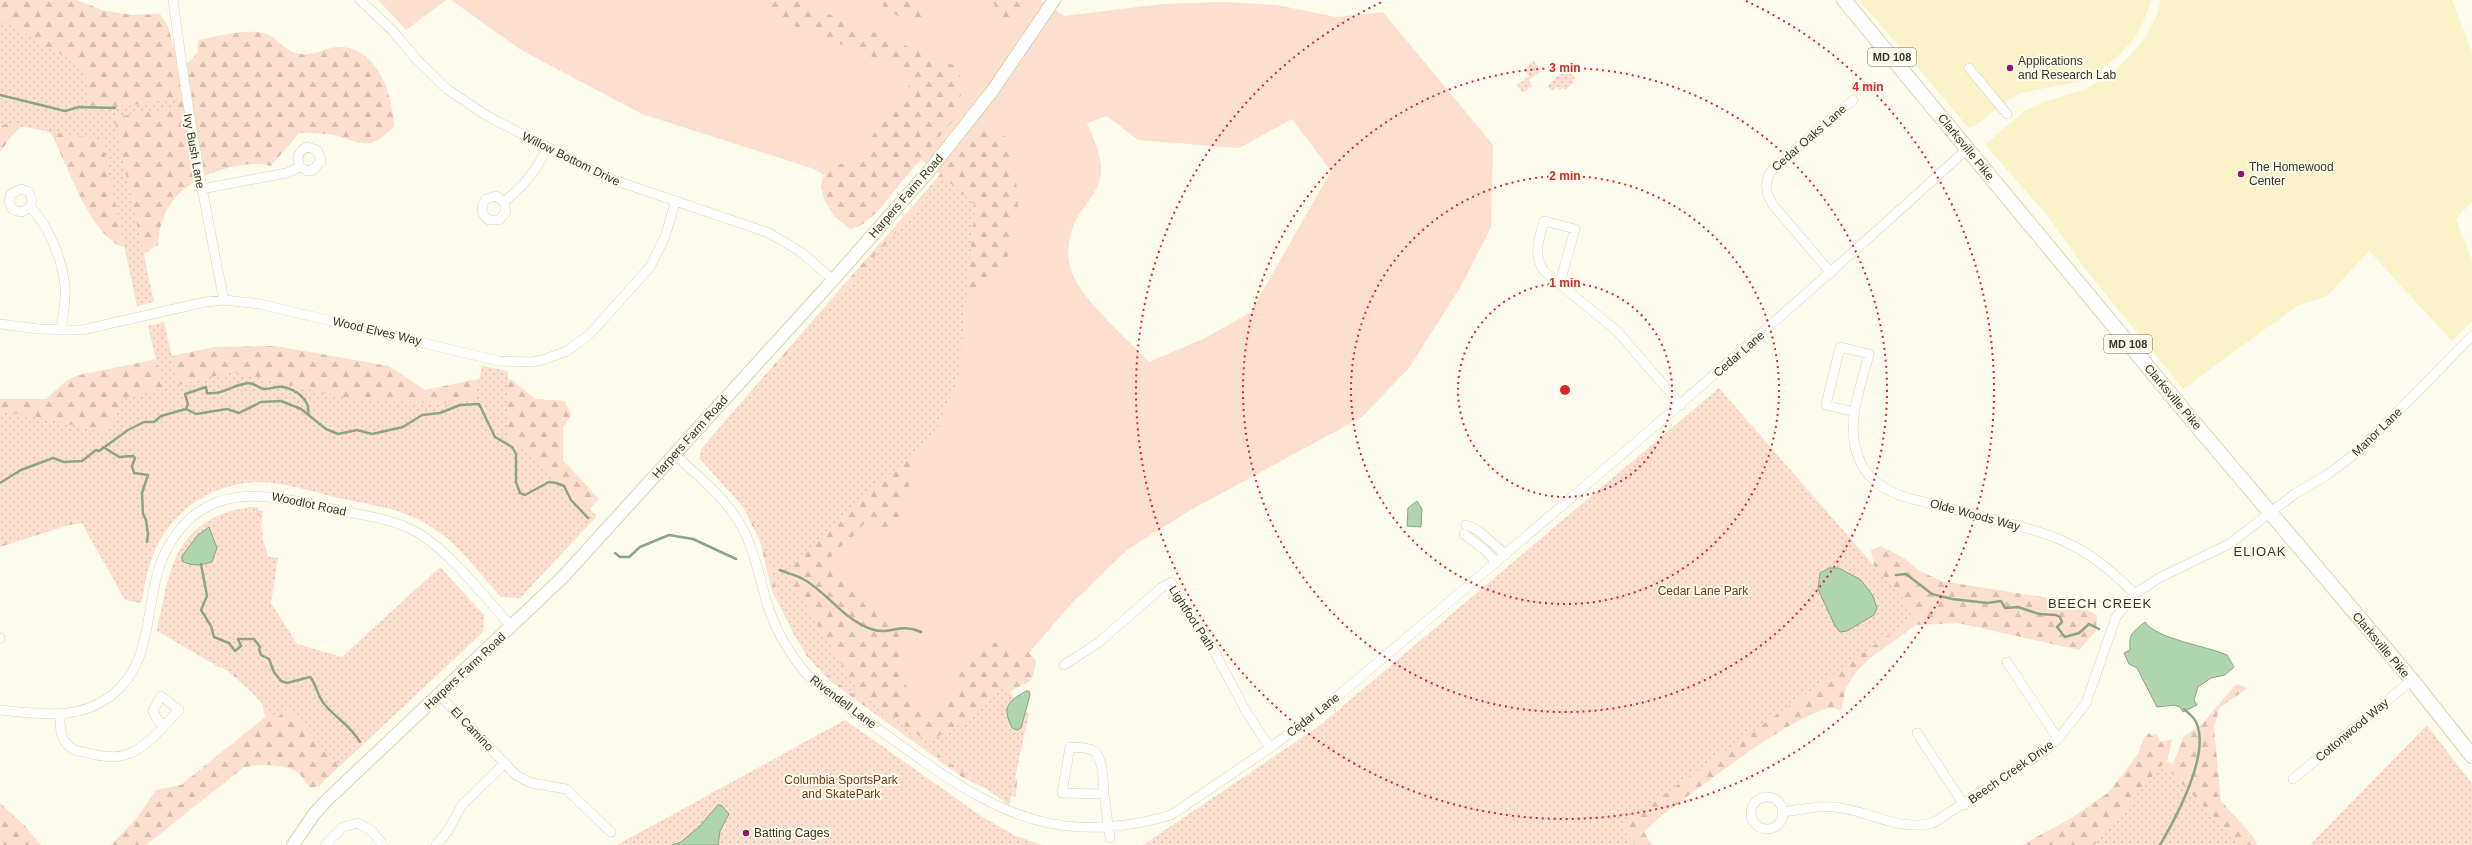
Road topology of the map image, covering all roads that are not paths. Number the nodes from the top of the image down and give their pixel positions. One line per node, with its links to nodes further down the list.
1 (173, 0): 11 (street, Ivy Bush Lane)
2 (360, 0): 8 (street, Willow Bottom Drive)
3 (1054, 0): 16 (main road, Harpers Farm Road)
4 (1844, 0): 9 (main road, Clarksville Pike / MD 108)
5 (1969, 68): 7 (street)
6 (1853, 100): 15 (street, Cedar Oaks Lane)
7 (2007, 114)
8 (547, 148): 12 (street); 13 (street, Willow Bottom Drive)
9 (1967, 149): 15 (street, Cedar Lane); 25 (main road, Clarksville Pike / MD 108)
10 (300, 167): 11 (street)
11 (200, 189): 18 (street, Ivy Bush Lane)
12 (504, 202)
13 (675, 203): 16 (street, Willow Bottom Drive); 18 (street, Wood Elves Way)
14 (30, 207): 20 (street)
15 (1831, 273): 22 (street, Cedar Lane)
16 (833, 280): 24 (main road, Harpers Farm Road)
17 (1560, 283): 17 (street); 22 (street)
18 (224, 300): 20 (street, Wood Elves Way)
19 (0, 324): 20 (street, Wood Elves Way)
20 (61, 330)
21 (2472, 336): 25 (street, Manor Lane)
22 (1681, 404): 28 (street, Cedar Lane)
23 (1855, 412): 23 (street, Olde Woods Way); 30 (street, Olde Woods Way)
24 (674, 454): 31 (main road, Harpers Farm Road); 48 (street, Rivendell Lane)
25 (2270, 514): 30 (street, Beech Creek Drive); 34 (main road, Clarksville Pike / MD 108)
26 (1466, 525): 28 (street)
27 (1464, 534): 29 (street)
28 (1506, 555): 29 (street, Cedar Lane)
29 (1496, 564): 41 (street, Cedar Lane)
30 (2135, 594): 40 (street, Beech Creek Drive)
31 (512, 627): 35 (main road, Harpers Farm Road); 37 (street, Woodlot Road)
32 (2007, 662): 40 (street, Beech Creek Drive)
33 (1064, 665): 41 (street, Lightfoot Path)
34 (2412, 680): 42 (main road, Clarksville Pike / MD 108); 44 (street, Cottonwood Way)
35 (439, 695): 43 (street, El Camino); 52 (main road, Harpers Farm Road)
36 (0, 710): 37 (street, Woodlot Road)
37 (60, 715): 38 (street)
38 (164, 725)
39 (1917, 733): 46 (street, Beech Creek Drive)
40 (2058, 740): 46 (street, Beech Creek Drive)
41 (1270, 748): 50 (street, Cedar Lane)
42 (2472, 756)
43 (505, 763): 49 (street, El Camino); 55 (street)
44 (2293, 779)
45 (1104, 794): 45 (street); 50 (street)
46 (1964, 805): 47 (street, Beech Creek Drive)
47 (1782, 812)
48 (1023, 826)
49 (611, 832)
50 (1110, 838): 51 (street)
51 (1099, 839)
52 (293, 845)
53 (325, 845): 54 (street)
54 (383, 845)
55 (436, 845)

